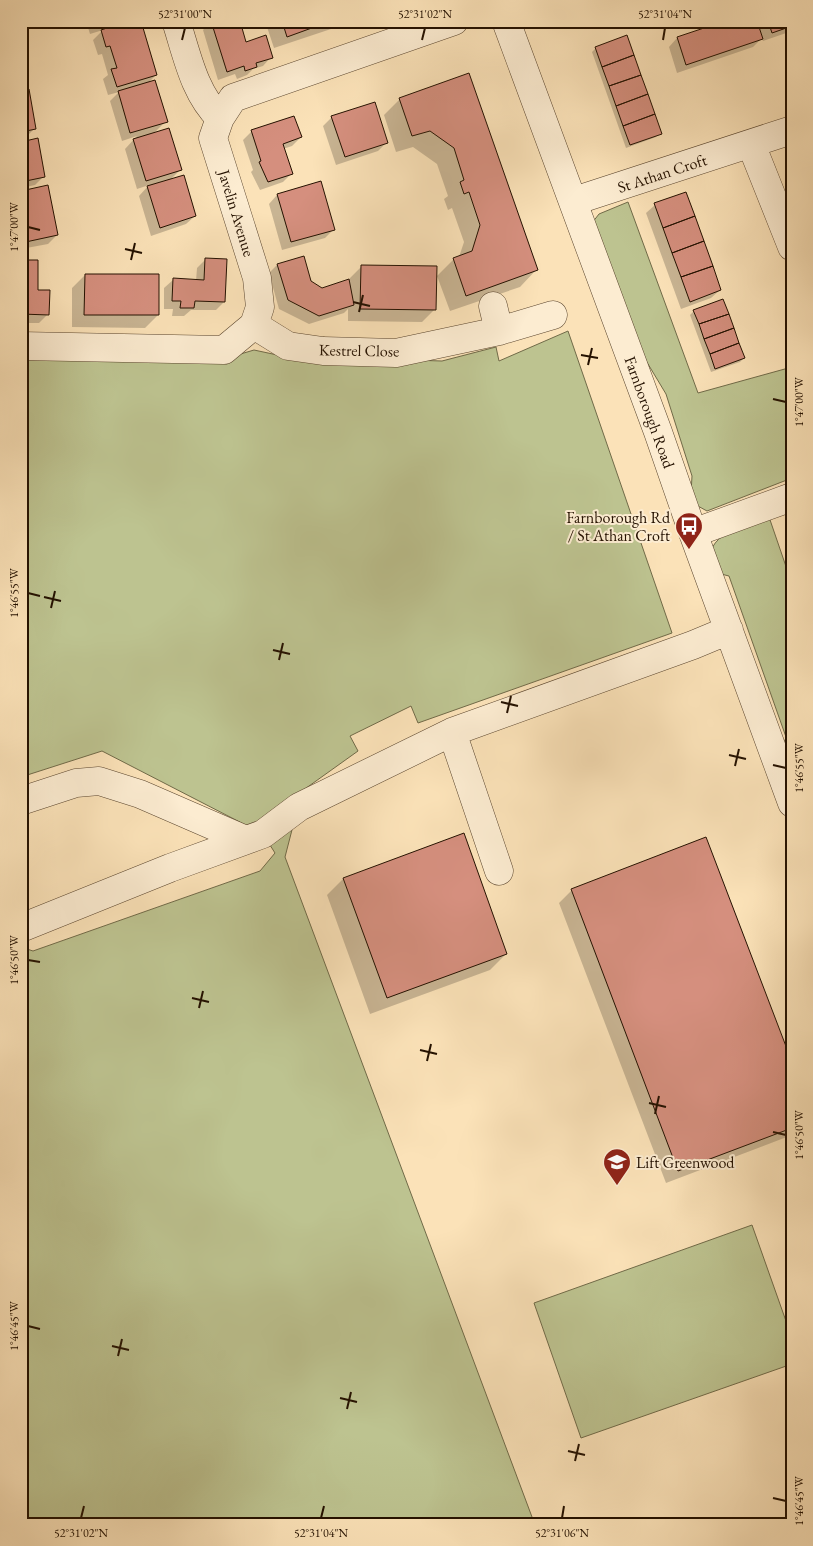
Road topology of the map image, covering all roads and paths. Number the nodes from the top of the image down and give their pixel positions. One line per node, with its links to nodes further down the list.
1 (176, 21): 4 (street)
2 (454, 21): 4 (street, Javelin Avenue)
3 (506, 21): 7 (street, Farnborough Road)
4 (220, 118): 10 (street, Javelin Avenue)
5 (792, 130): 6 (street, St Athan Croft)
6 (751, 144): 7 (street, St Athan Croft); 8 (street)
7 (574, 201): 13 (street, Farnborough Road)
8 (792, 247)
9 (553, 315): 10 (street, Kestrel Close)
10 (254, 325): 11 (street)
11 (21, 346)
12 (792, 497): 13 (street)
13 (693, 533): 14 (street, Farnborough Road)
14 (728, 630): 15 (street); 17 (street, Farnborough Road)
15 (452, 732): 18 (street); 19 (street)
16 (21, 801): 18 (street)
17 (792, 803)
18 (246, 840): 20 (street)
19 (499, 871)
20 (26, 921)

